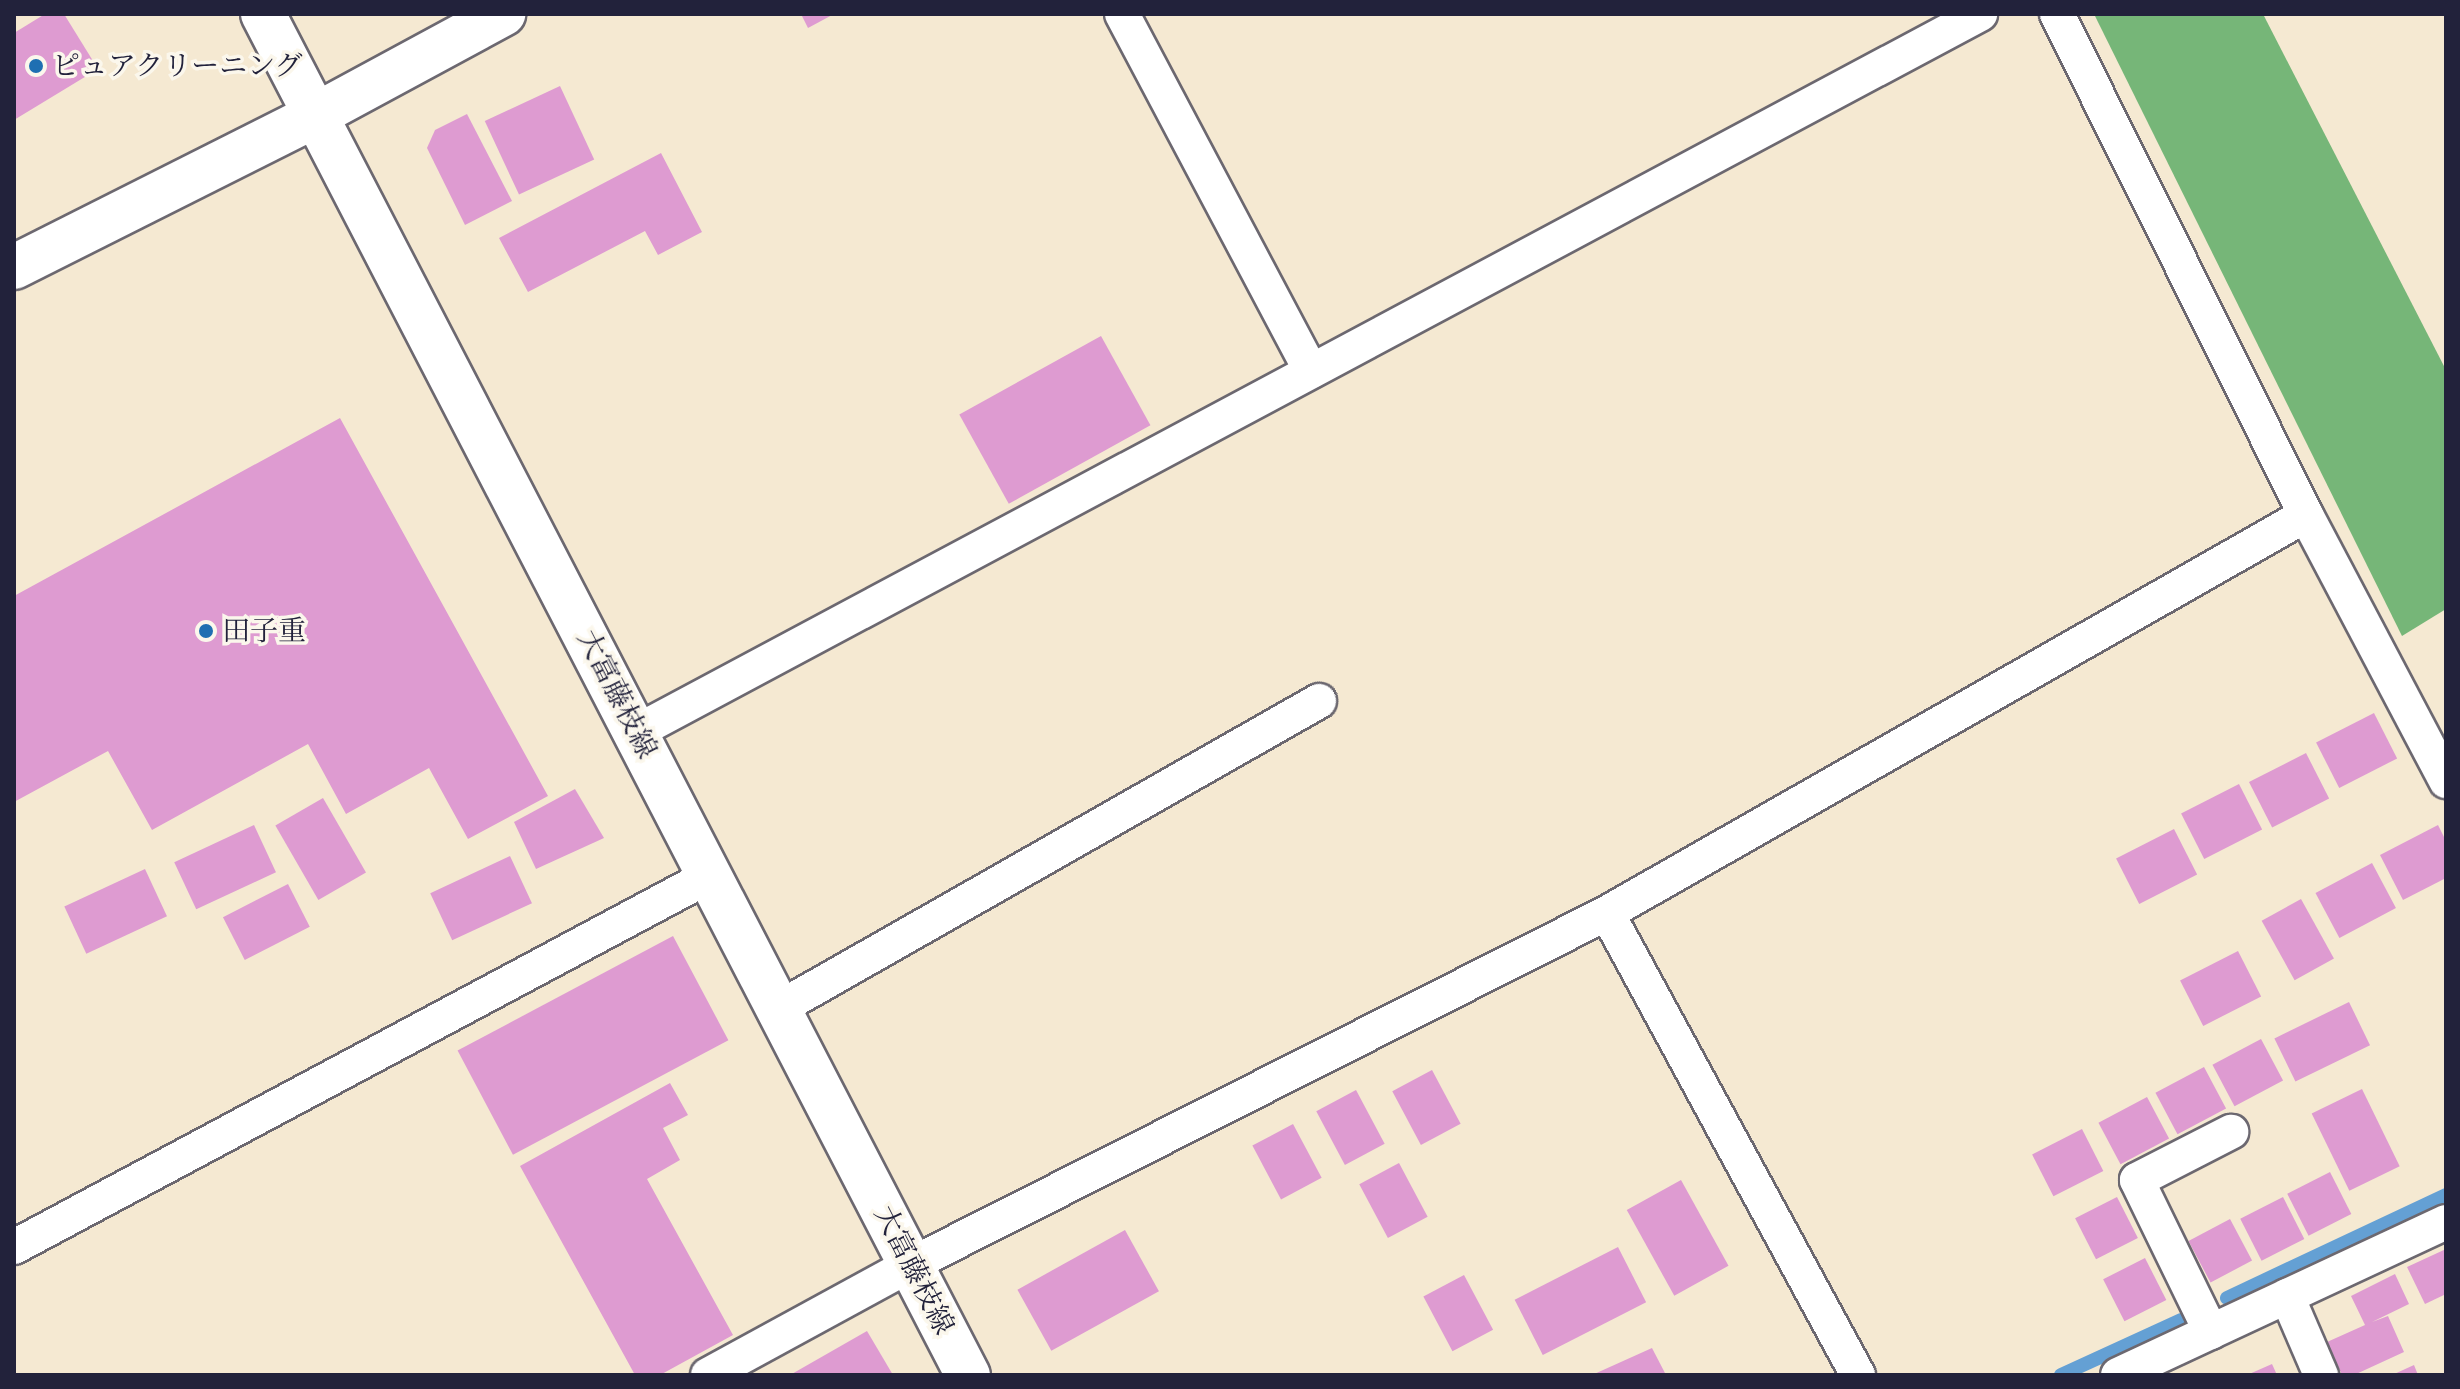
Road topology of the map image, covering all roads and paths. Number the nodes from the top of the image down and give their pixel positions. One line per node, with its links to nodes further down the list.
1 (263, 14): 6 (main road, 大富藤枝線)
2 (503, 14): 6 (main road)
3 (1122, 14): 8 (street)
4 (1980, 14): 8 (street)
5 (2057, 14): 9 (street)
6 (316, 115): 7 (main road); 11 (main road, 大富藤枝線)
7 (14, 267)
8 (1311, 371): 11 (street)
9 (2306, 515): 12 (street); 14 (street)
10 (1319, 701): 15 (street)
11 (636, 732): 13 (main road, 大富藤枝線)
12 (2446, 781)
13 (711, 875): 15 (main road, 大富藤枝線); 18 (street)
14 (1607, 913): 19 (street); 24 (street)
15 (781, 1007): 19 (main road, 大富藤枝線)
16 (2231, 1132): 21 (street)
17 (2446, 1222): 20 (street)
18 (14, 1247)
19 (910, 1265): 22 (street); 23 (main road, 大富藤枝線)
20 (2287, 1296): 21 (street); 26 (street)
21 (2211, 1332): 25 (street)
22 (708, 1375)
23 (968, 1375)
24 (1858, 1375)
25 (2118, 1375)
26 (2321, 1375)

